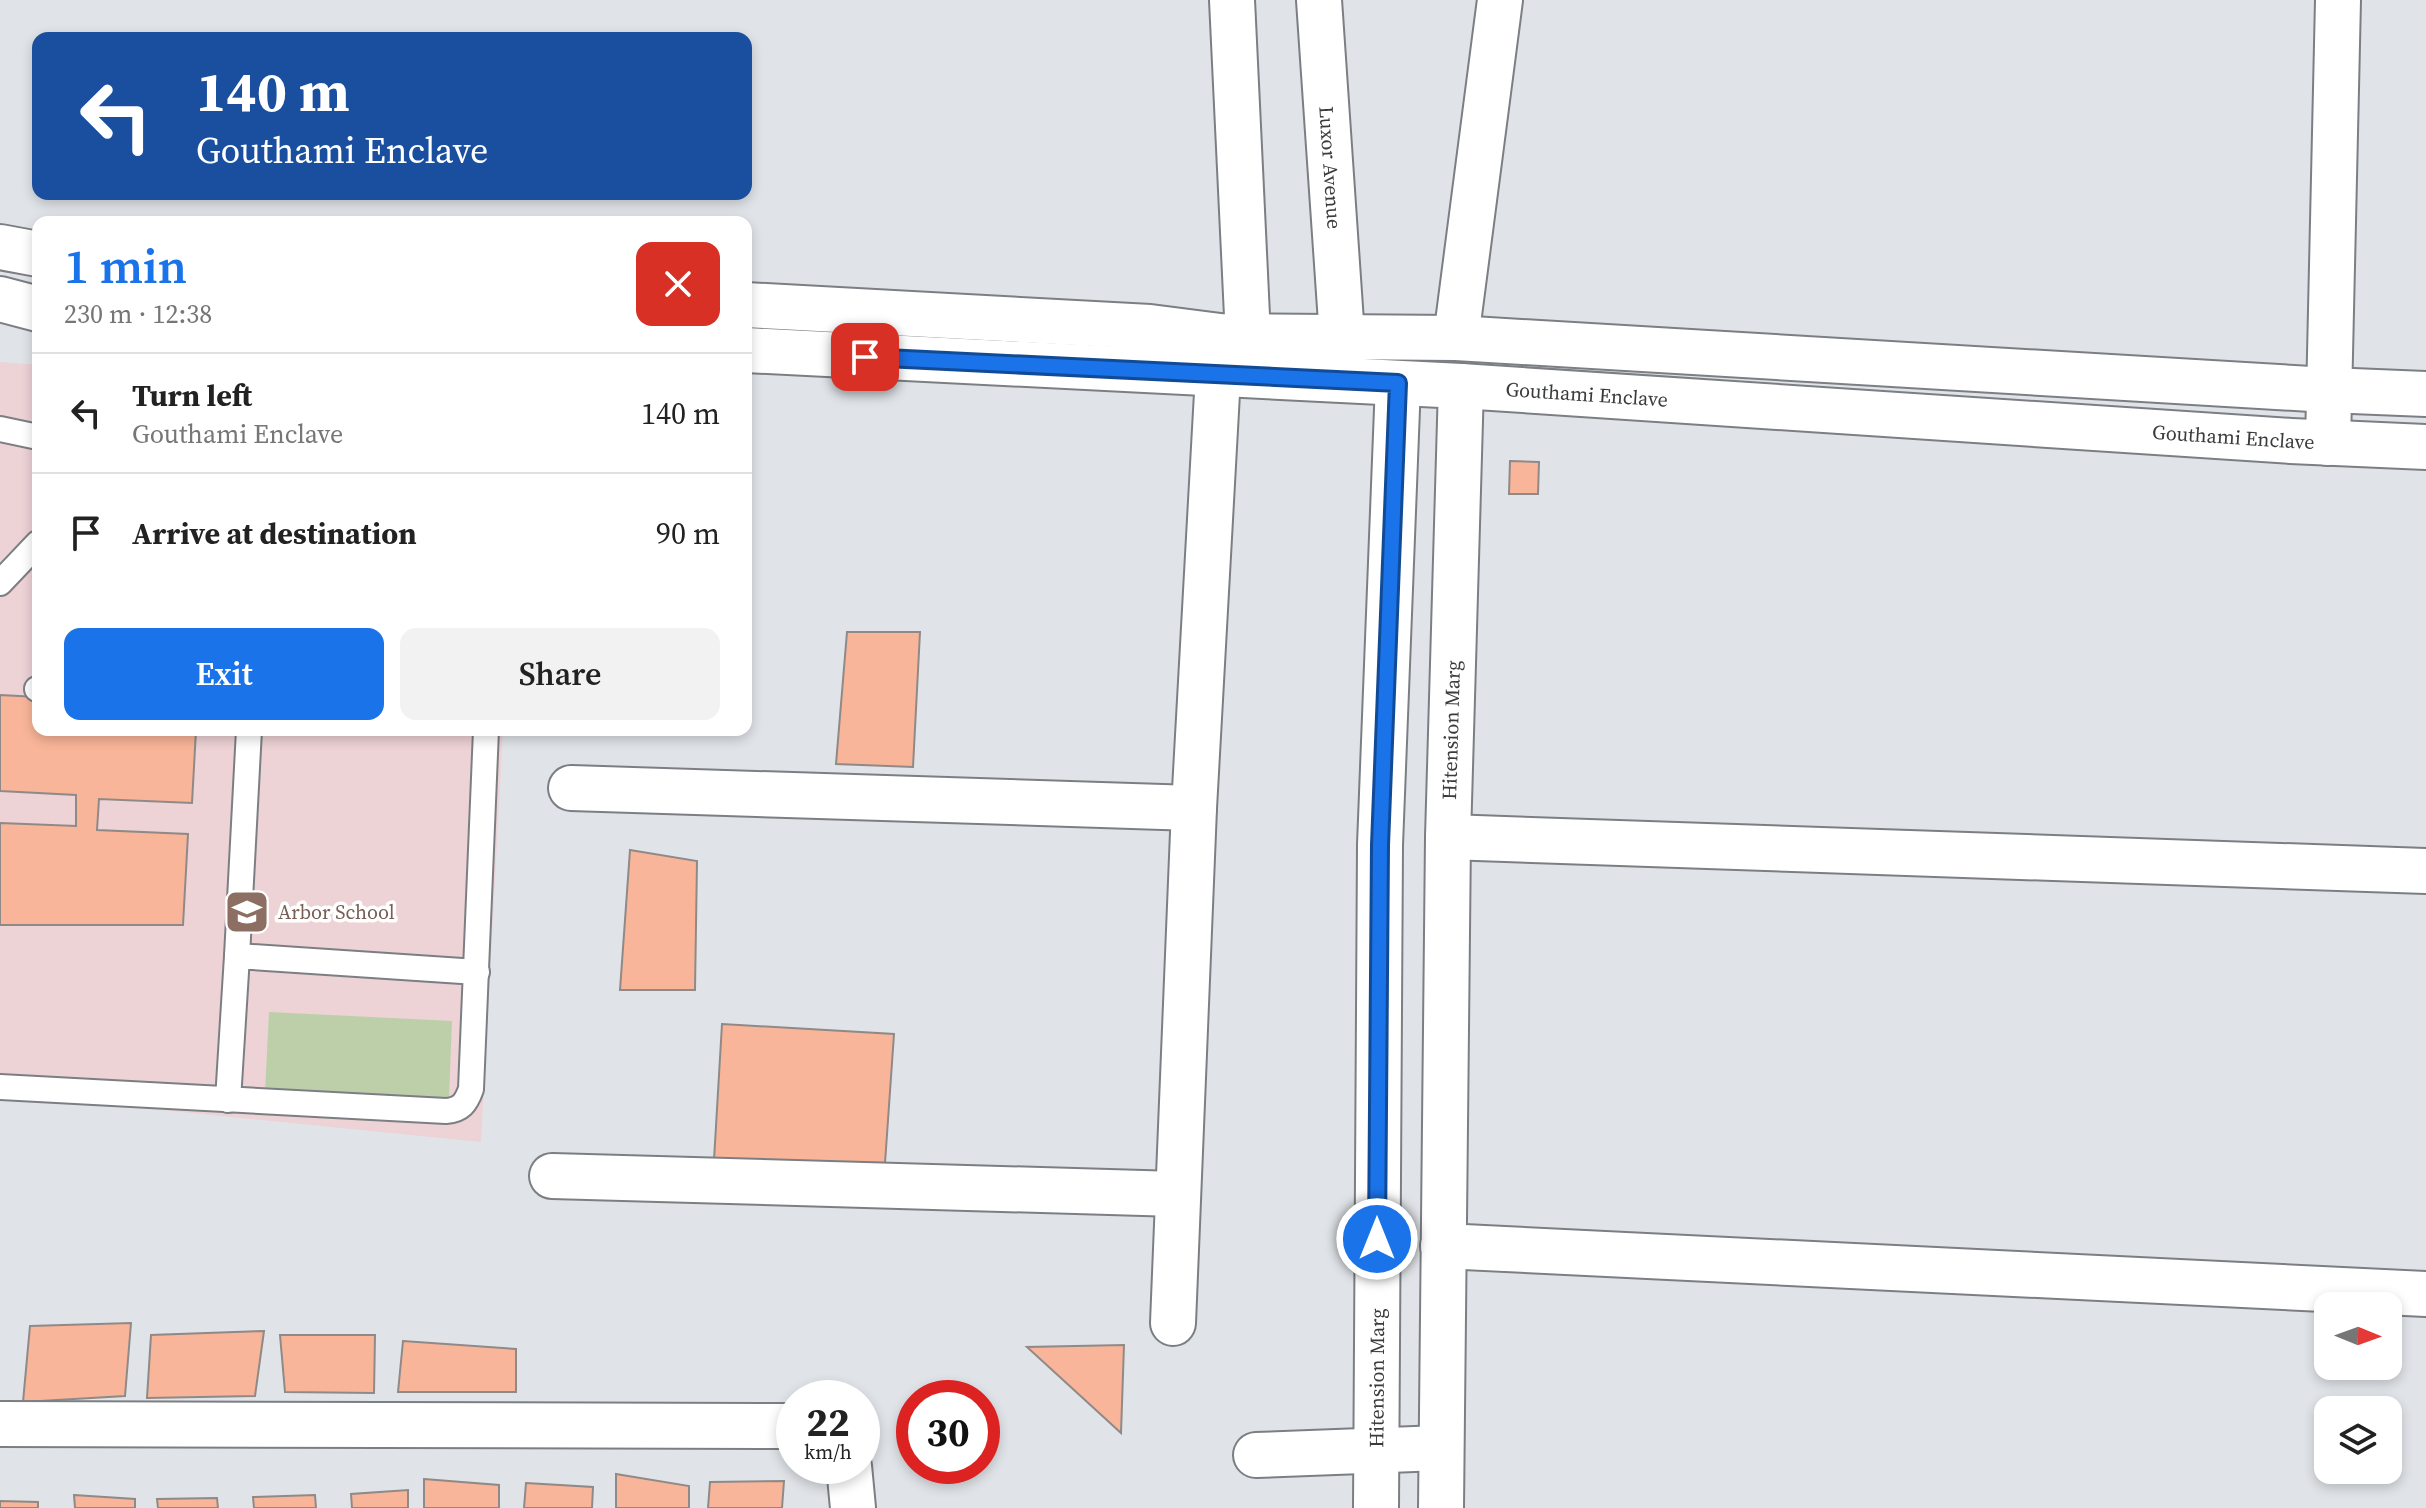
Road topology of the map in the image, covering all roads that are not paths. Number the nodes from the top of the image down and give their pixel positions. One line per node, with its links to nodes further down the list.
1 (1232, 0): 10 (street)
2 (1319, 0): 11 (street, Luxor Avenue)
3 (1500, 0): 12 (street)
4 (2338, 0): 17 (street)
5 (0, 247): 6 (street)
6 (32, 253)
7 (0, 299): 9 (street)
8 (752, 305): 10 (street)
9 (32, 307)
10 (1248, 337): 11 (street)
11 (1342, 337): 12 (street)
12 (1456, 338): 17 (street)
13 (752, 350): 14 (street, Gouthami Enclave)
14 (1218, 375): 15 (street, Gouthami Enclave); 28 (street)
15 (1398, 383): 16 (street, Gouthami Enclave); 43 (street, Hitension Marg)
16 (1461, 386): 21 (street, Gouthami Enclave); 29 (street, Hitension Marg)
17 (2328, 390): 18 (street); 21 (street)
18 (2426, 394)
19 (0, 429): 20 (lane)
20 (32, 436)
21 (2328, 443): 22 (street, Gouthami Enclave)
22 (2426, 447)
23 (32, 549): 24 (lane)
24 (0, 583)
25 (249, 736): 31 (lane)
26 (486, 736): 32 (lane)
27 (571, 788): 28 (street)
28 (1194, 808): 36 (street)
29 (1448, 837): 30 (street); 37 (street, Hitension Marg)
30 (2426, 871)
31 (237, 956): 32 (lane); 34 (lane)
32 (477, 972): 34 (lane)
33 (0, 1087): 34 (lane)
34 (228, 1100)
35 (552, 1176): 36 (street)
36 (1177, 1194): 39 (street)
37 (1443, 1246): 38 (street); 42 (street, Hitension Marg)
38 (2426, 1294)
39 (1173, 1323)
40 (0, 1424): 41 (street)
41 (776, 1426)
42 (1441, 1448): 43 (street); 48 (street, Hitension Marg)
43 (1376, 1451): 44 (street); 47 (street, Hitension Marg)
44 (1256, 1455)
45 (851, 1484): 46 (street)
46 (853, 1508)
47 (1376, 1508)
48 (1441, 1508)

